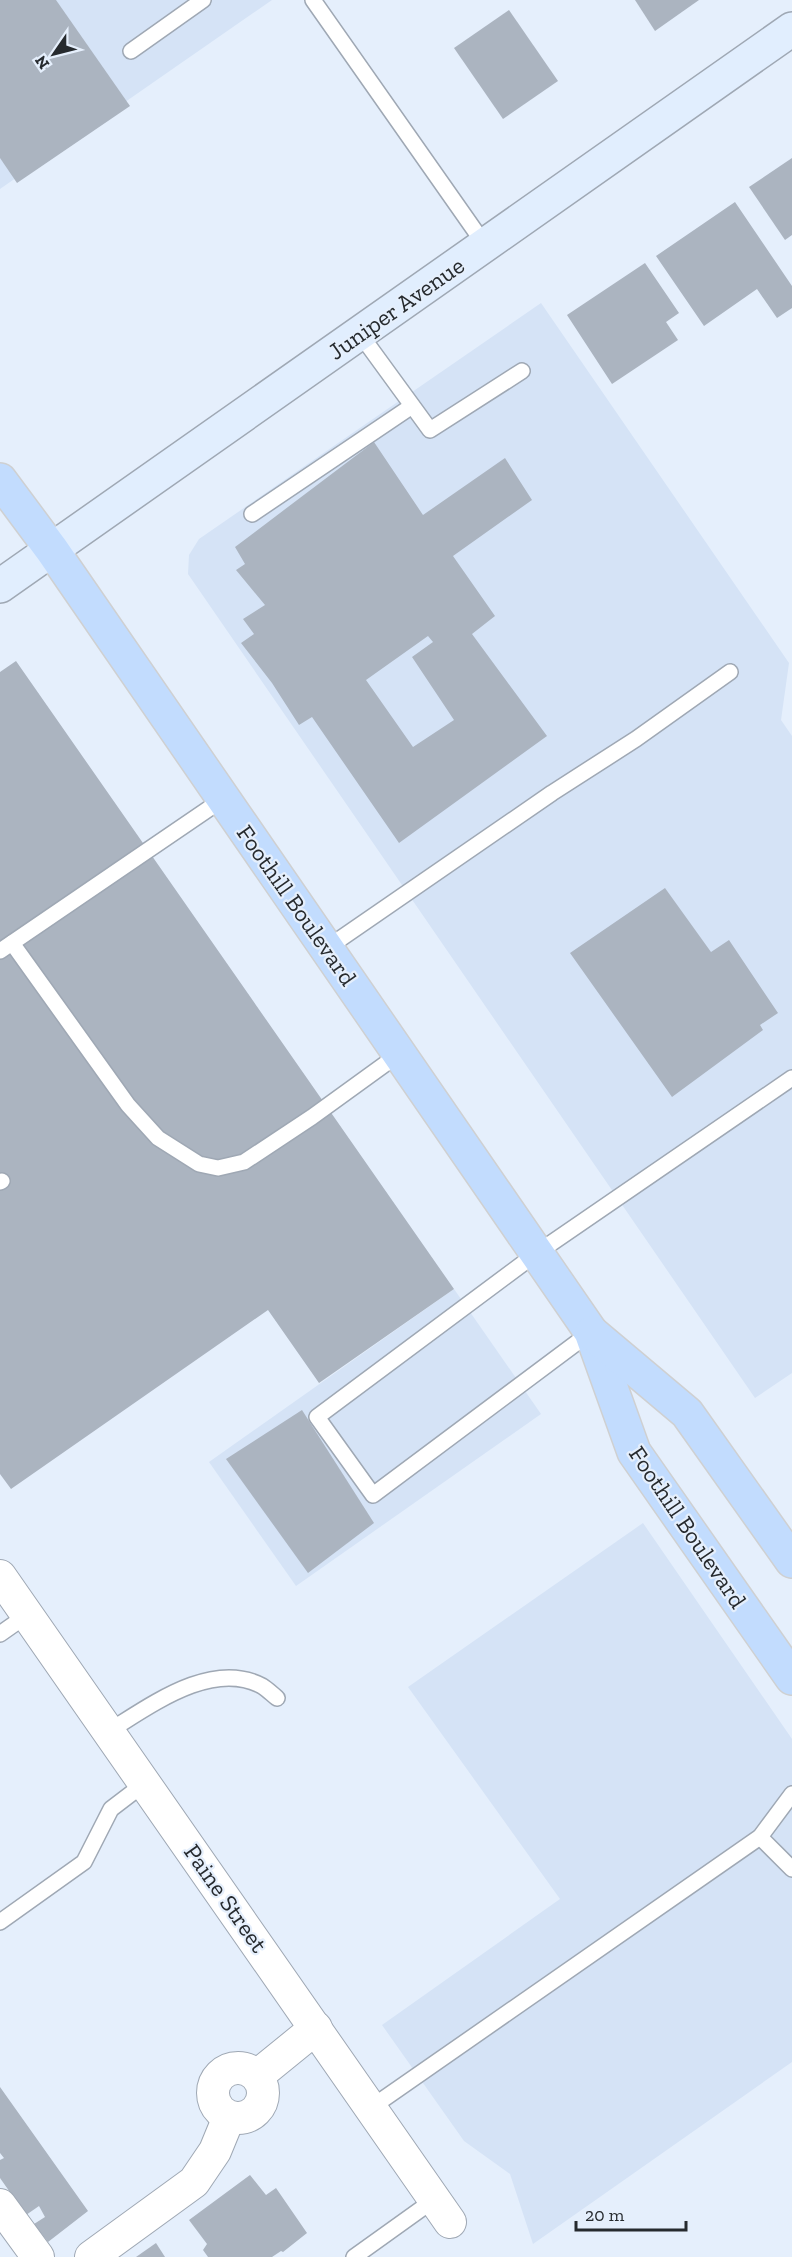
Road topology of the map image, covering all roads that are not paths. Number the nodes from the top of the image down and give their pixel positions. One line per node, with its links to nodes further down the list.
1 (203, 0): 4 (lane)
2 (313, 0): 5 (lane)
3 (792, 29): 5 (street, Juniper Avenue)
4 (131, 51)
5 (485, 245): 6 (street, Juniper Avenue)
6 (360, 334): 8 (lane); 11 (street, Juniper Avenue)
7 (522, 371): 8 (lane)
8 (412, 406): 10 (lane)
9 (0, 480): 11 (main road, Foothill Boulevard)
10 (252, 514)
11 (52, 550): 12 (street, Juniper Avenue); 14 (main road, Foothill Boulevard)
12 (0, 586)
13 (730, 672): 16 (lane)
14 (223, 799): 15 (lane); 16 (main road, Foothill Boulevard)
15 (6, 947): 17 (lane)
16 (327, 948): 17 (main road, Foothill Boulevard)
17 (399, 1054): 19 (main road, Foothill Boulevard)
18 (792, 1078): 19 (lane)
19 (537, 1252): 20 (main road, Foothill Boulevard); 20 (lane)
20 (591, 1332): 21 (main road, Foothill Boulevard); 25 (main road, Foothill Boulevard)
21 (792, 1561)
22 (0, 1576): 23 (street, Paine Street)
23 (27, 1615): 24 (lane); 27 (street, Paine Street)
24 (0, 1634)
25 (792, 1678)
26 (277, 1698): 27 (lane)
27 (109, 1731): 28 (street, Paine Street)
28 (145, 1783): 32 (lane); 33 (street, Paine Street)
29 (792, 1794): 30 (lane)
30 (760, 1837): 31 (lane); 34 (lane)
31 (792, 1869)
32 (0, 1922)
33 (316, 2028): 34 (street, Paine Street); 38 (street)
34 (372, 2107): 36 (street, Paine Street)
35 (0, 2205): 37 (street)
36 (442, 2210): 39 (lane)
37 (38, 2257)
38 (91, 2257)
39 (354, 2257)

